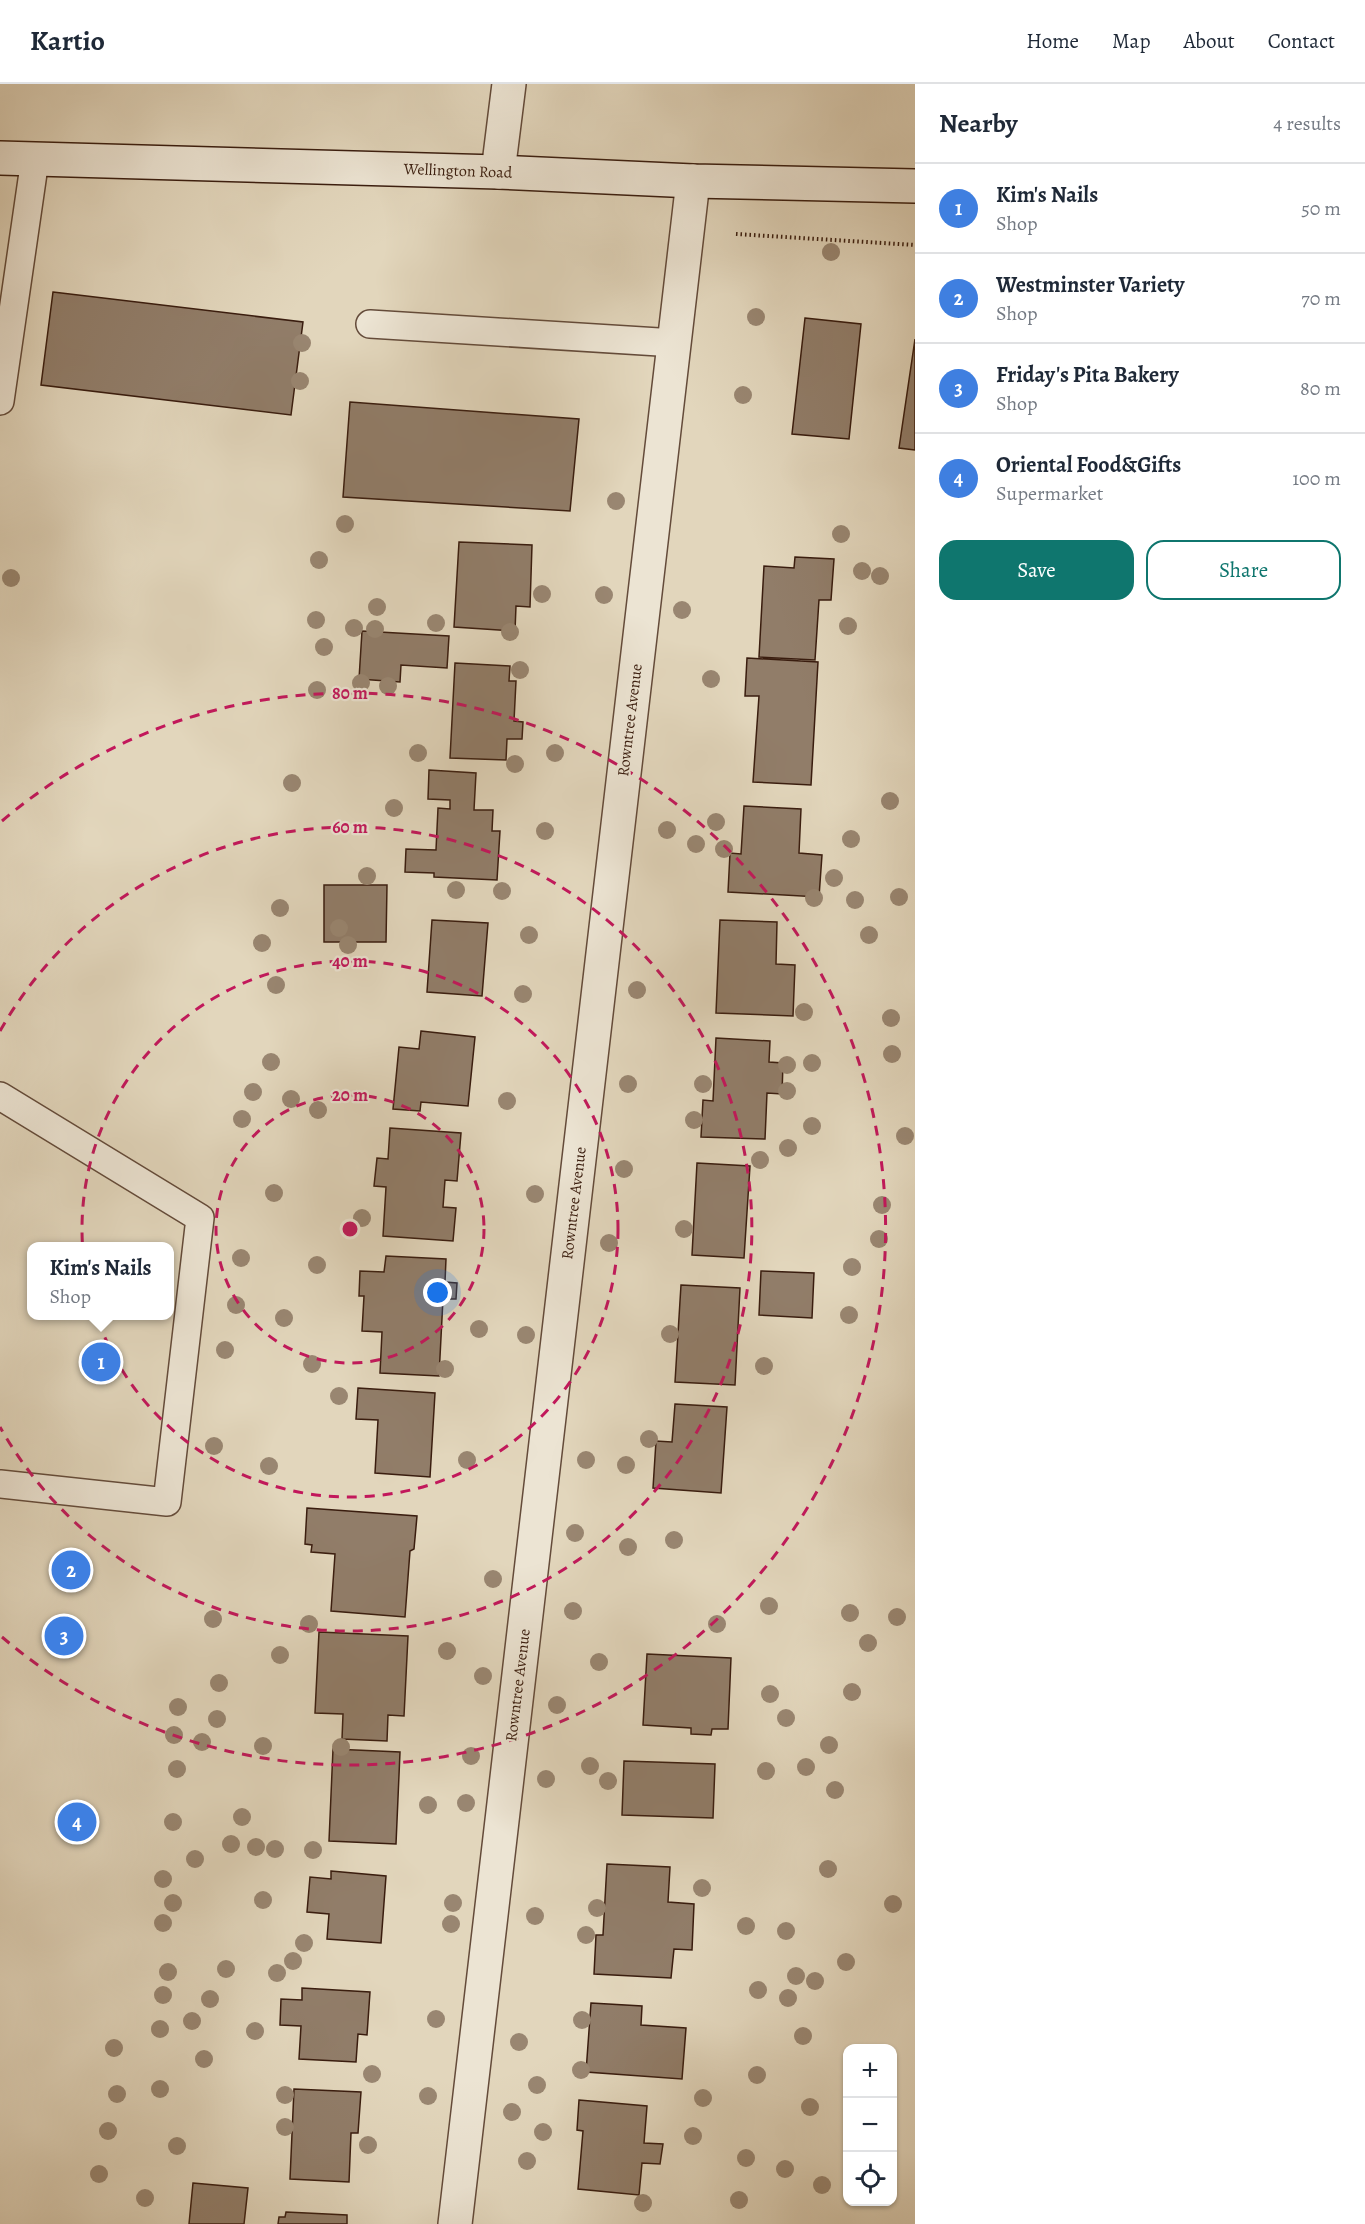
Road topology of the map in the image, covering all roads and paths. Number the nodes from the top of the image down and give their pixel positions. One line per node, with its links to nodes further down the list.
1 (509, 84): 4 (street)
2 (0, 158): 3 (street, Wellington Road)
3 (35, 159): 4 (street, Wellington Road); 11 (lane)
4 (498, 172): 5 (street, Wellington Road)
5 (693, 181): 6 (street, Wellington Road); 10 (street, Rowntree Avenue)
6 (915, 186)
7 (736, 234): 8 (path)
8 (915, 245)
9 (370, 324): 10 (lane)
10 (675, 343): 14 (street, Rowntree Avenue)
11 (0, 401)
12 (0, 1096): 13 (lane)
13 (0, 1484)
14 (455, 2224)

